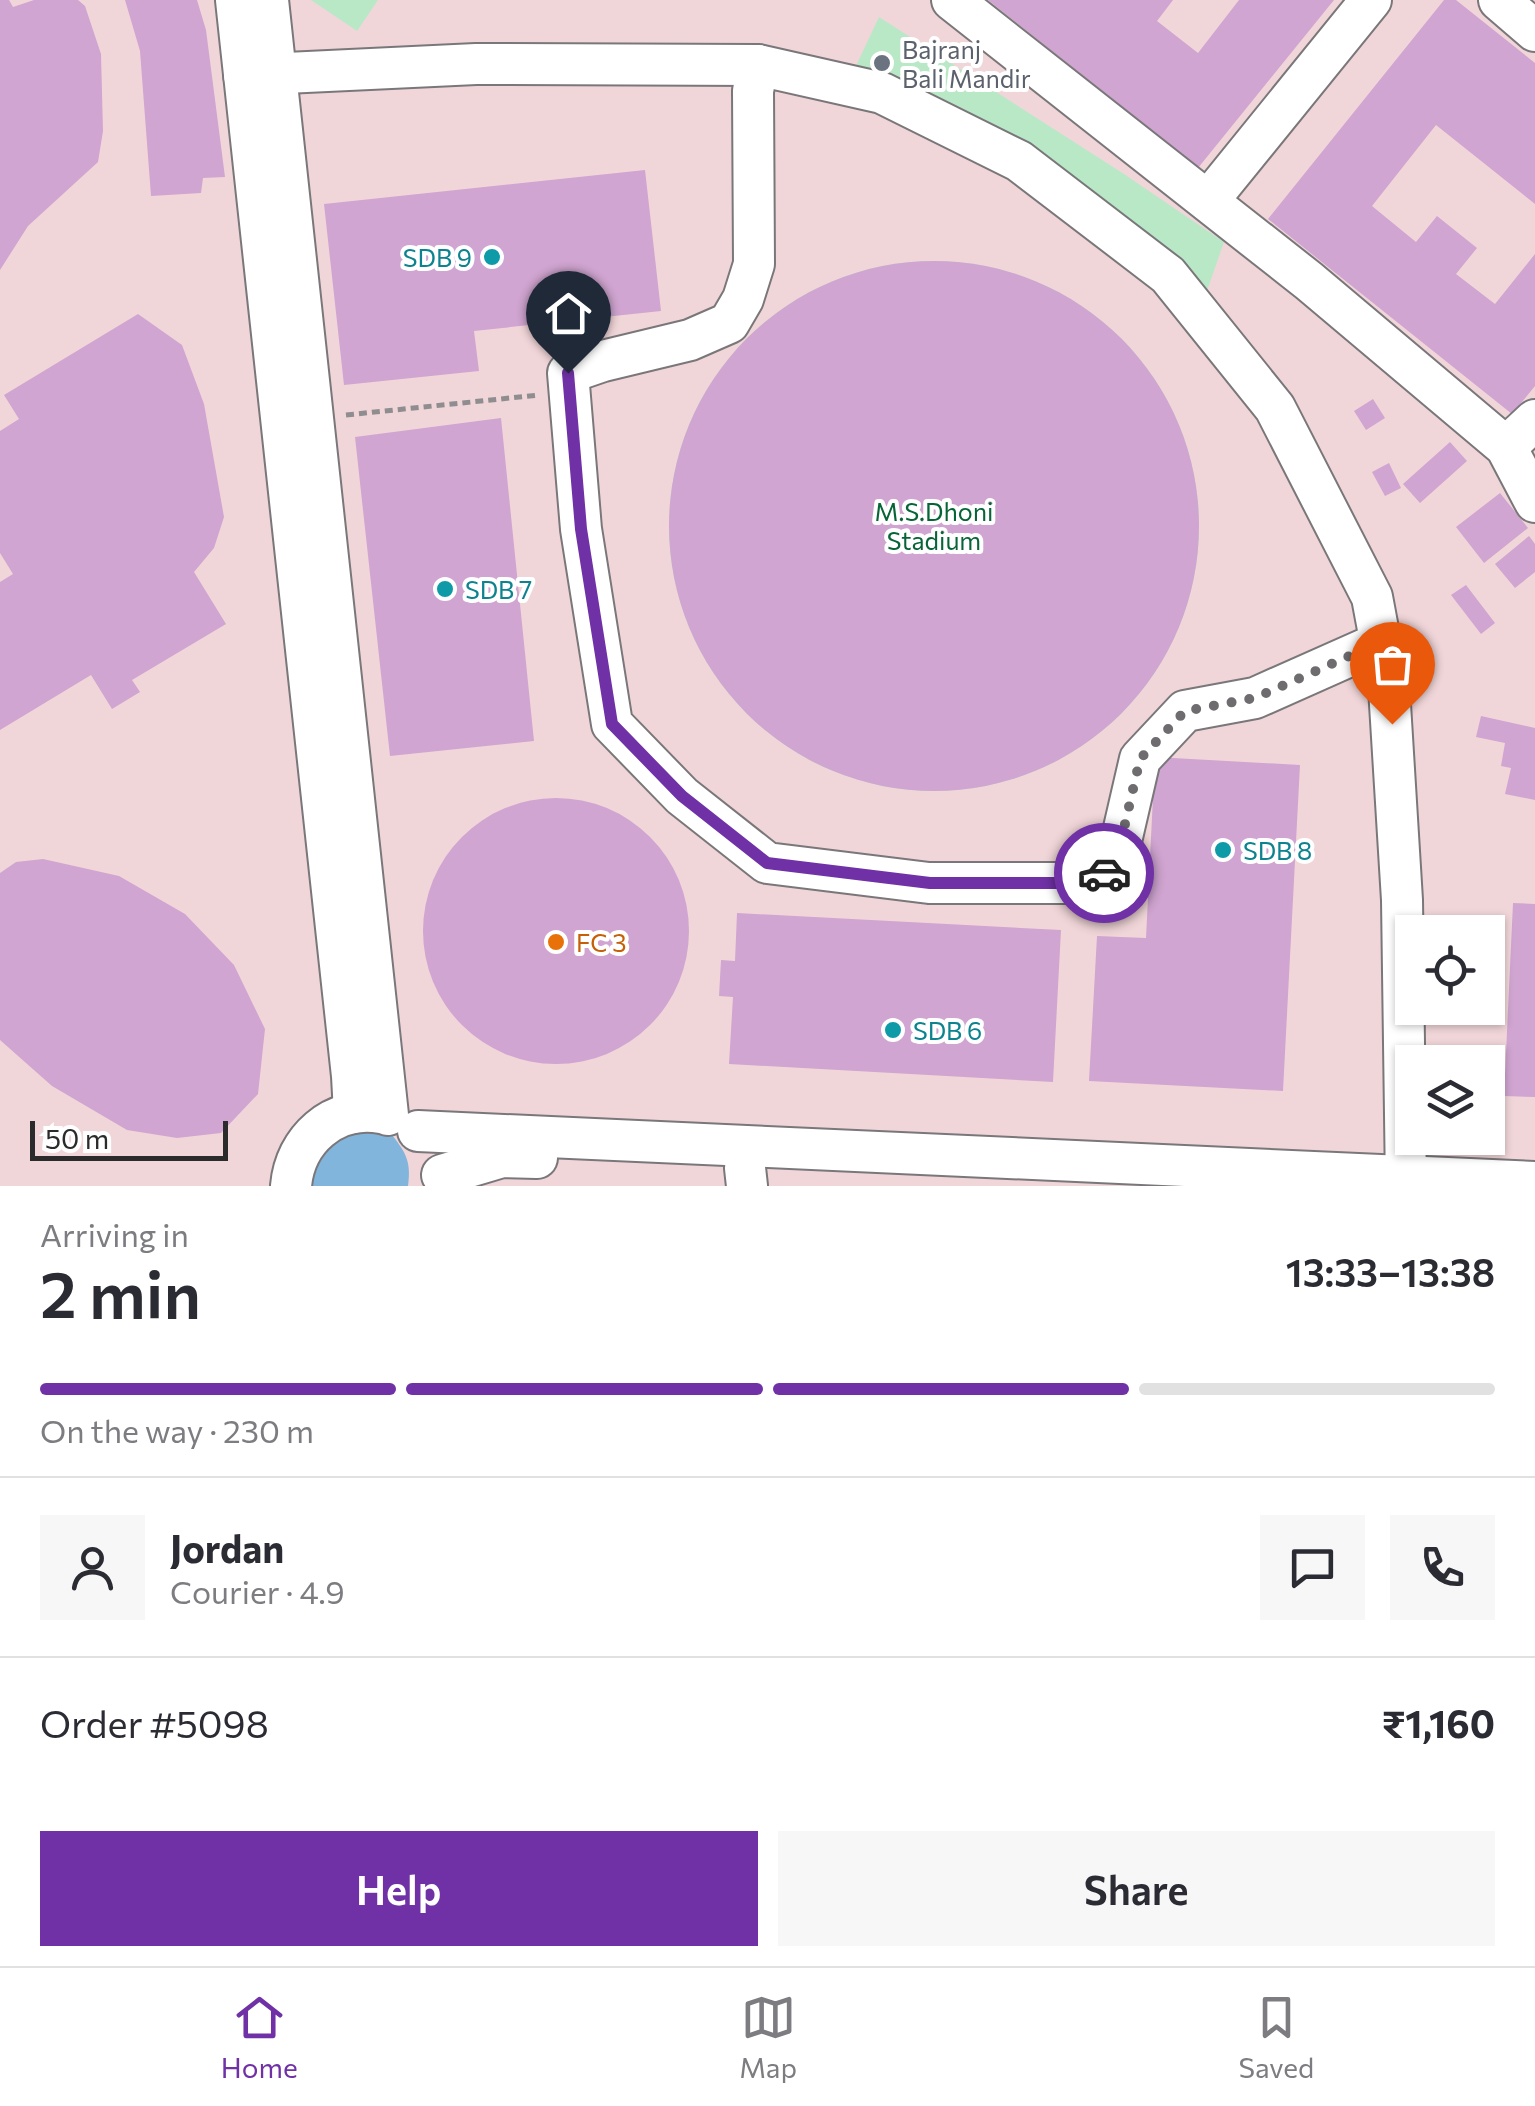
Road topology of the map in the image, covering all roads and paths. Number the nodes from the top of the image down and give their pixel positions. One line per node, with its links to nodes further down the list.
1 (236, 0): 8 (street)
2 (268, 0): 8 (street)
3 (952, 0): 9 (street)
4 (1370, 0): 9 (street)
5 (1499, 0): 6 (street)
6 (1535, 30)
7 (758, 65): 8 (street); 10 (street); 14 (street)
8 (260, 74): 11 (street); 15 (street)
9 (1208, 201): 12 (street)
10 (570, 392): 11 (path); 14 (street)
11 (313, 418): 15 (street)
12 (1520, 433): 13 (street)
13 (1535, 502)
14 (1381, 642): 18 (street)
15 (387, 1119): 17 (street); 18 (street); 20 (street)
16 (746, 1177): 17 (street); 21 (street)
17 (443, 1181)
18 (1406, 1181): 19 (street)
19 (1535, 1182)
20 (291, 1186)
21 (1120, 1186)

